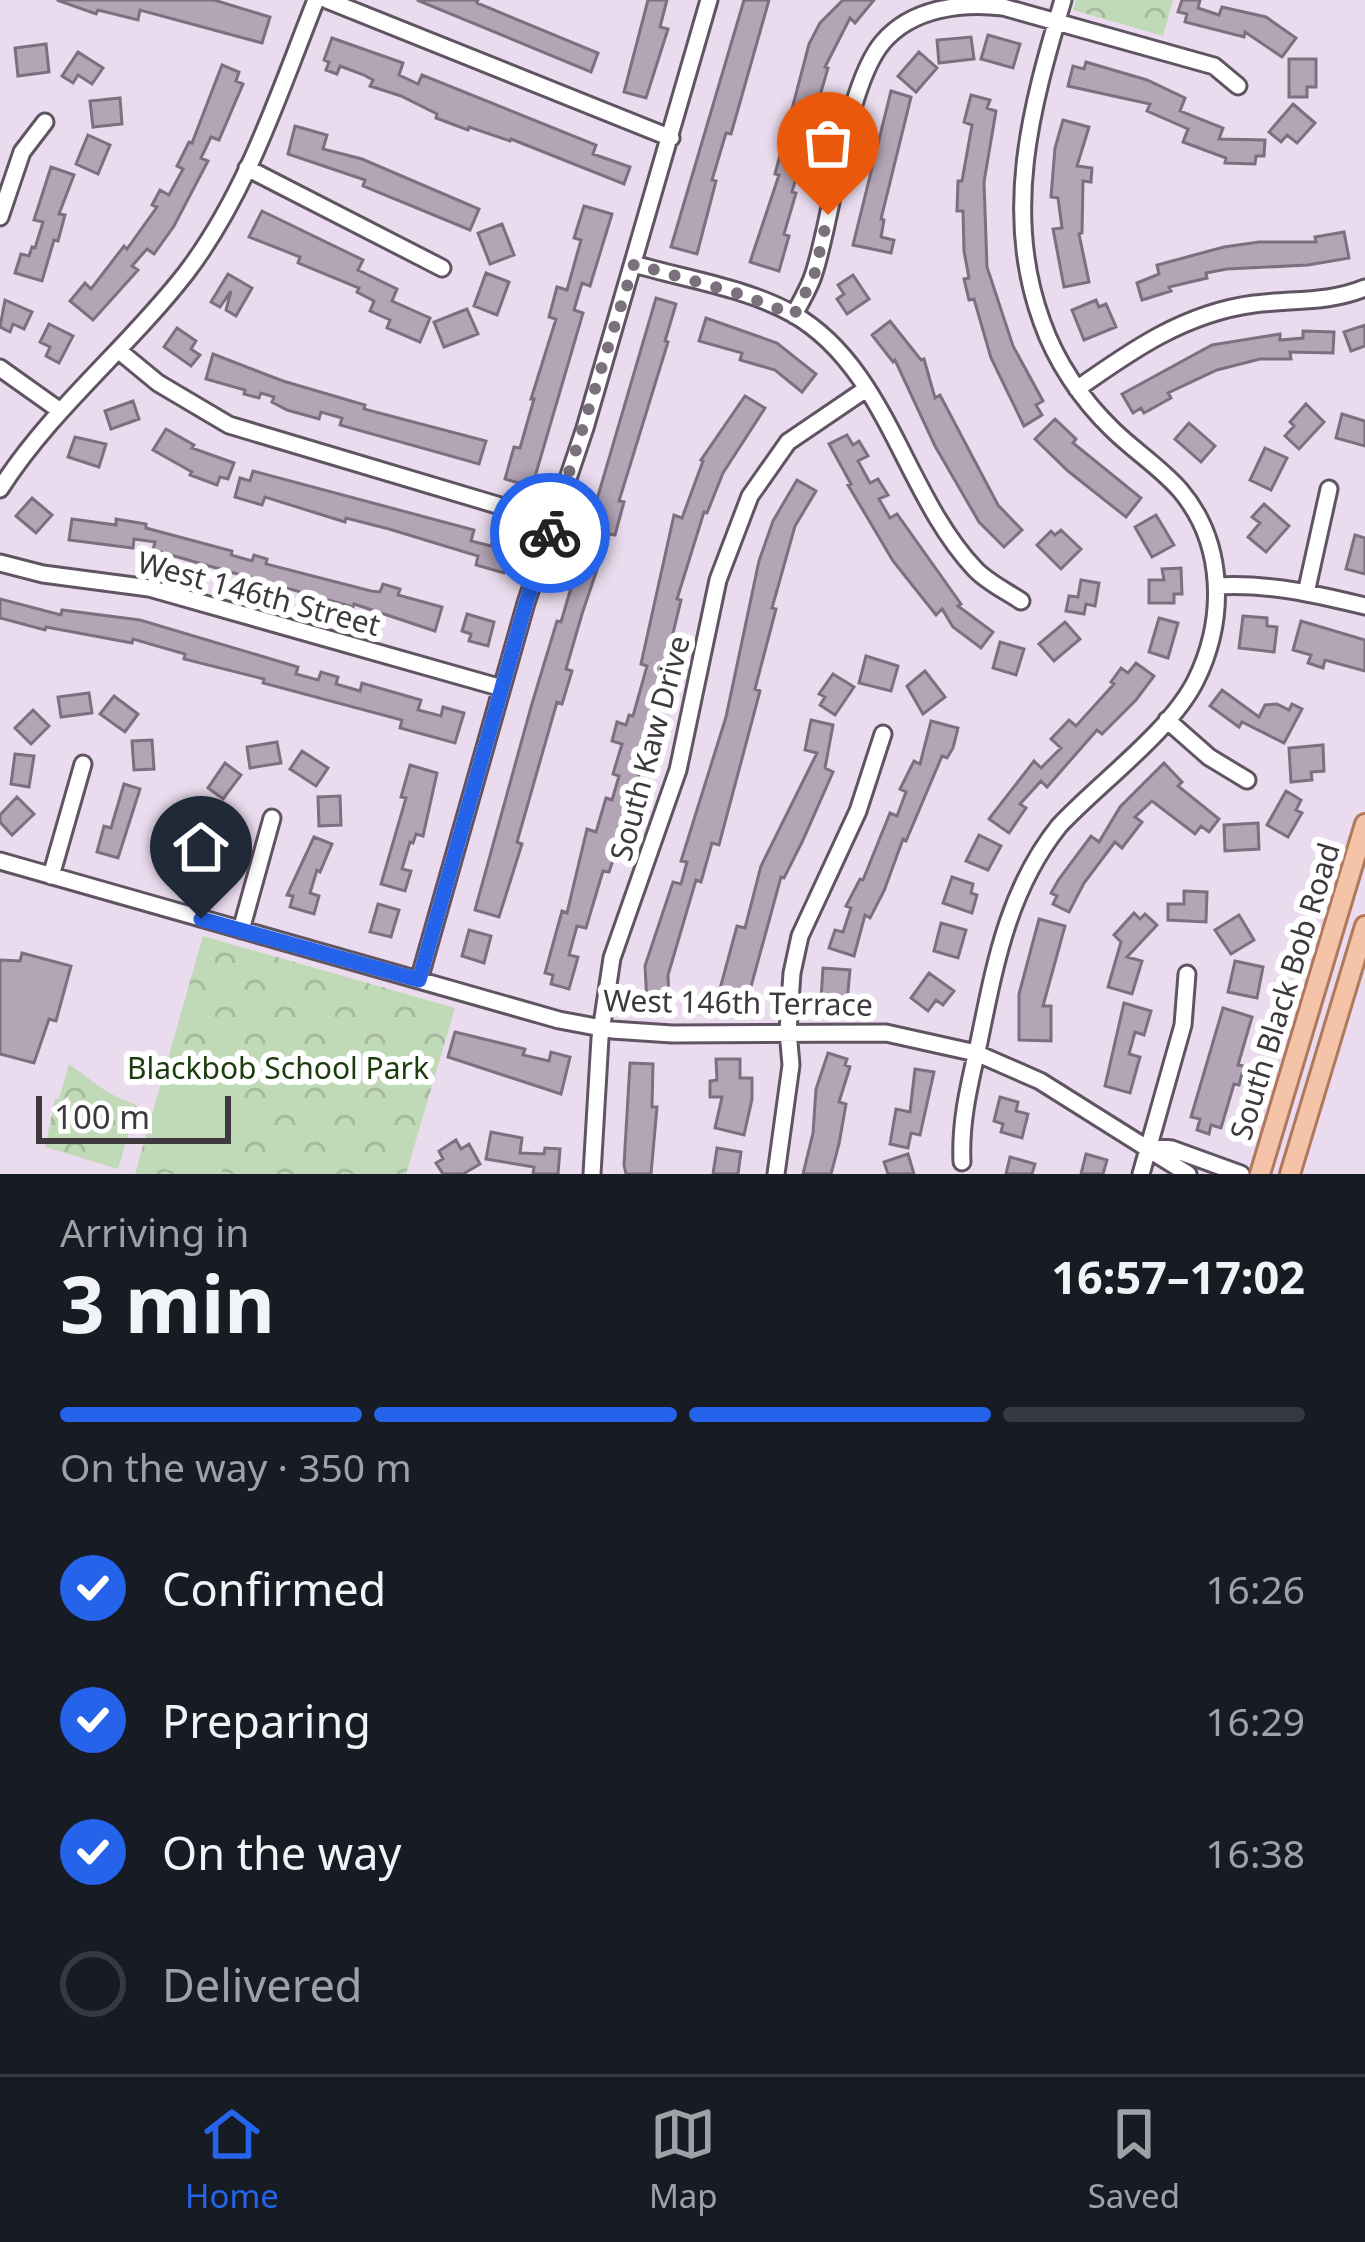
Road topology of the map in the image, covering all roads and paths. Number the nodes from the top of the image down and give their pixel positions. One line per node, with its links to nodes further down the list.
1 (316, 0): 9 (street)
2 (327, 0): 8 (street)
3 (709, 0): 8 (street)
4 (1063, 0): 5 (street)
5 (1057, 20): 6 (street); 14 (street); 18 (street)
6 (1238, 86)
7 (45, 122): 10 (street)
8 (671, 138): 11 (street)
9 (247, 168): 12 (street); 15 (street)
10 (0, 217)
11 (634, 264): 14 (street); 22 (street)
12 (442, 268)
13 (1365, 288): 18 (street)
14 (794, 315): 17 (street)
15 (118, 350): 19 (street); 22 (street)
16 (0, 368): 19 (street)
17 (866, 389): 26 (street); 41 (street, South Kaw Drive)
18 (1078, 389): 24 (street)
19 (59, 410): 20 (street)
20 (0, 489)
21 (1329, 489): 25 (street)
22 (554, 522): 28 (street)
23 (0, 562): 28 (street, West 146th Street)
24 (1217, 586): 25 (street); 29 (street)
25 (1306, 592): 27 (street)
26 (1021, 601)
27 (1365, 606)
28 (502, 688): 40 (street)
29 (1167, 720): 32 (street); 43 (street)
30 (883, 734): 42 (street)
31 (82, 764): 36 (street)
32 (1247, 779)
33 (272, 818): 38 (street)
34 (1365, 824): 51 (main road, South Black Bob Road)
35 (0, 861): 36 (street, West 146th Terrace)
36 (51, 876): 38 (street, West 146th Terrace)
37 (1365, 926): 52 (main road, South Black Bob Road)
38 (241, 930): 40 (street, West 146th Terrace)
39 (1187, 974): 44 (street)
40 (419, 980): 41 (street, West 146th Terrace)
41 (602, 1028): 42 (street, West 146th Terrace); 46 (street, South Kaw Drive)
42 (788, 1031): 43 (street, West 146th Terrace); 47 (street)
43 (976, 1053): 44 (street, West 146th Terrace); 45 (street)
44 (1148, 1146): 48 (street); 49 (street, West 146th Terrace); 50 (street, West 146th Terrace)
45 (962, 1162)
46 (592, 1174)
47 (776, 1174)
48 (1141, 1174)
49 (1188, 1174)
50 (1241, 1174)
51 (1260, 1174)
52 (1290, 1174)

